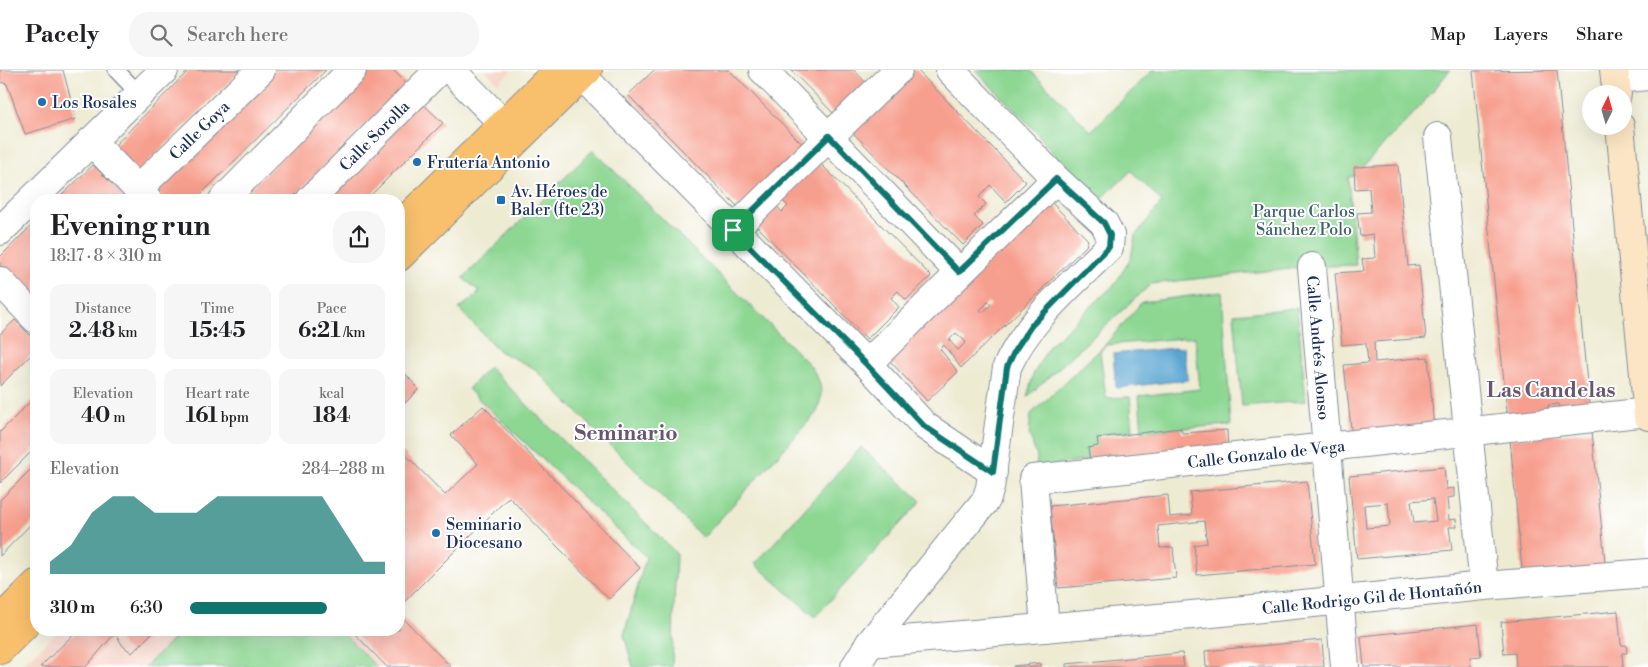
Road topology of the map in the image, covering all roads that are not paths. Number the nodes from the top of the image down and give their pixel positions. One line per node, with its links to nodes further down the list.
1 (116, 70): 13 (lane)
2 (164, 70): 13 (street)
3 (260, 70): 21 (street, Calle Goya)
4 (352, 70): 22 (street)
5 (439, 70): 23 (street, Calle Sorolla)
6 (451, 70): 14 (street)
7 (764, 70): 16 (street)
8 (898, 70): 16 (street)
9 (950, 70): 19 (street)
10 (576, 72): 14 (main road); 26 (street)
11 (1648, 76): 12 (street)
12 (1615, 81)
13 (139, 94): 18 (street)
14 (511, 131): 25 (main road); 28 (main road)
15 (1621, 135): 34 (main road)
16 (829, 136): 26 (street); 30 (street)
17 (1438, 137): 36 (street, Calle Rodrigo Gil de Hontañón)
18 (91, 141): 20 (street); 21 (street)
19 (1056, 179): 30 (street); 38 (street)
20 (37, 194)
21 (143, 194)
22 (229, 194)
23 (316, 194)
24 (30, 201): 27 (street)
25 (405, 221)
26 (733, 230): 33 (street)
27 (0, 231)
28 (405, 250)
29 (1312, 267): 37 (street, Calle Andrés Alonso)
30 (959, 272): 33 (street)
31 (0, 281): 32 (street)
32 (30, 314)
33 (866, 364): 38 (street)
34 (1648, 412): 35 (main road); 36 (street, Calle Gonzalo de Vega)
35 (1648, 416)
36 (1468, 431): 37 (street, Calle Gonzalo de Vega); 40 (street, Calle Rodrigo Gil de Hontañón)
37 (1327, 447): 42 (street, Calle Andrés Alonso); 45 (street, Calle Gonzalo de Vega)
38 (993, 472): 47 (street)
39 (1648, 573): 40 (street)
40 (1484, 586): 42 (street, Calle Rodrigo Gil de Hontañón)
41 (30, 590): 43 (main road)
42 (1339, 600): 45 (street, Calle Rodrigo Gil de Hontañón); 49 (street, Calle Andrés Alonso)
43 (0, 620)
44 (30, 620): 46 (main road)
45 (1045, 628): 47 (street, Calle Rodrigo Gil de Hontañón)
46 (0, 650)
47 (868, 655): 48 (street)
48 (855, 667)
49 (1345, 667)

